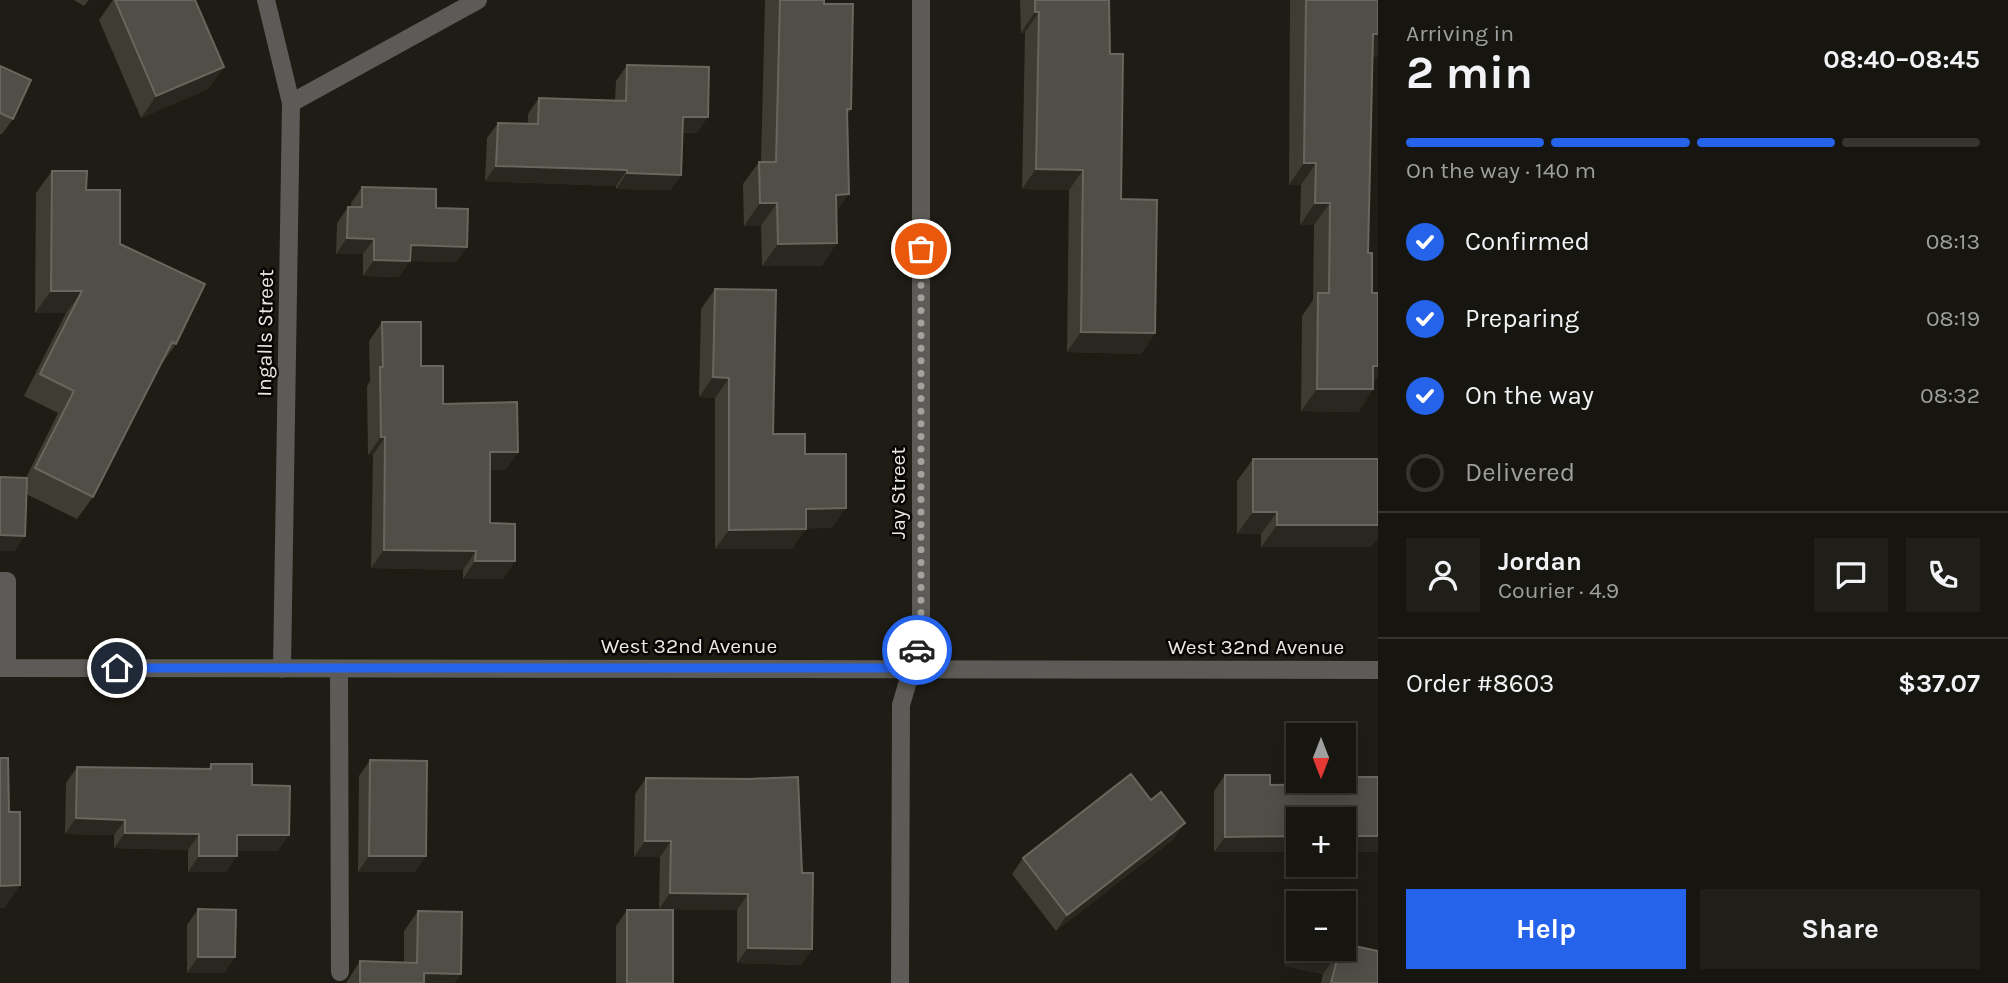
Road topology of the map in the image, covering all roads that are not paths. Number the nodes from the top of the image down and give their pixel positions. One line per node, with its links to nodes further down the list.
1 (266, 0): 4 (street, Ingalls Street)
2 (478, 0): 4 (street)
3 (921, 0): 7 (street, Jay Street)
4 (291, 103): 8 (street, Ingalls Street)
5 (0, 581): 6 (street)
6 (3, 668): 8 (street, West 32nd Avenue)
7 (912, 668): 9 (street, West 32nd Avenue); 10 (street, West 32nd Avenue); 12 (street, Jay Street)
8 (282, 669): 9 (street, West 32nd Avenue)
9 (339, 669): 11 (street)
10 (1378, 670)
11 (340, 972)
12 (900, 983)

